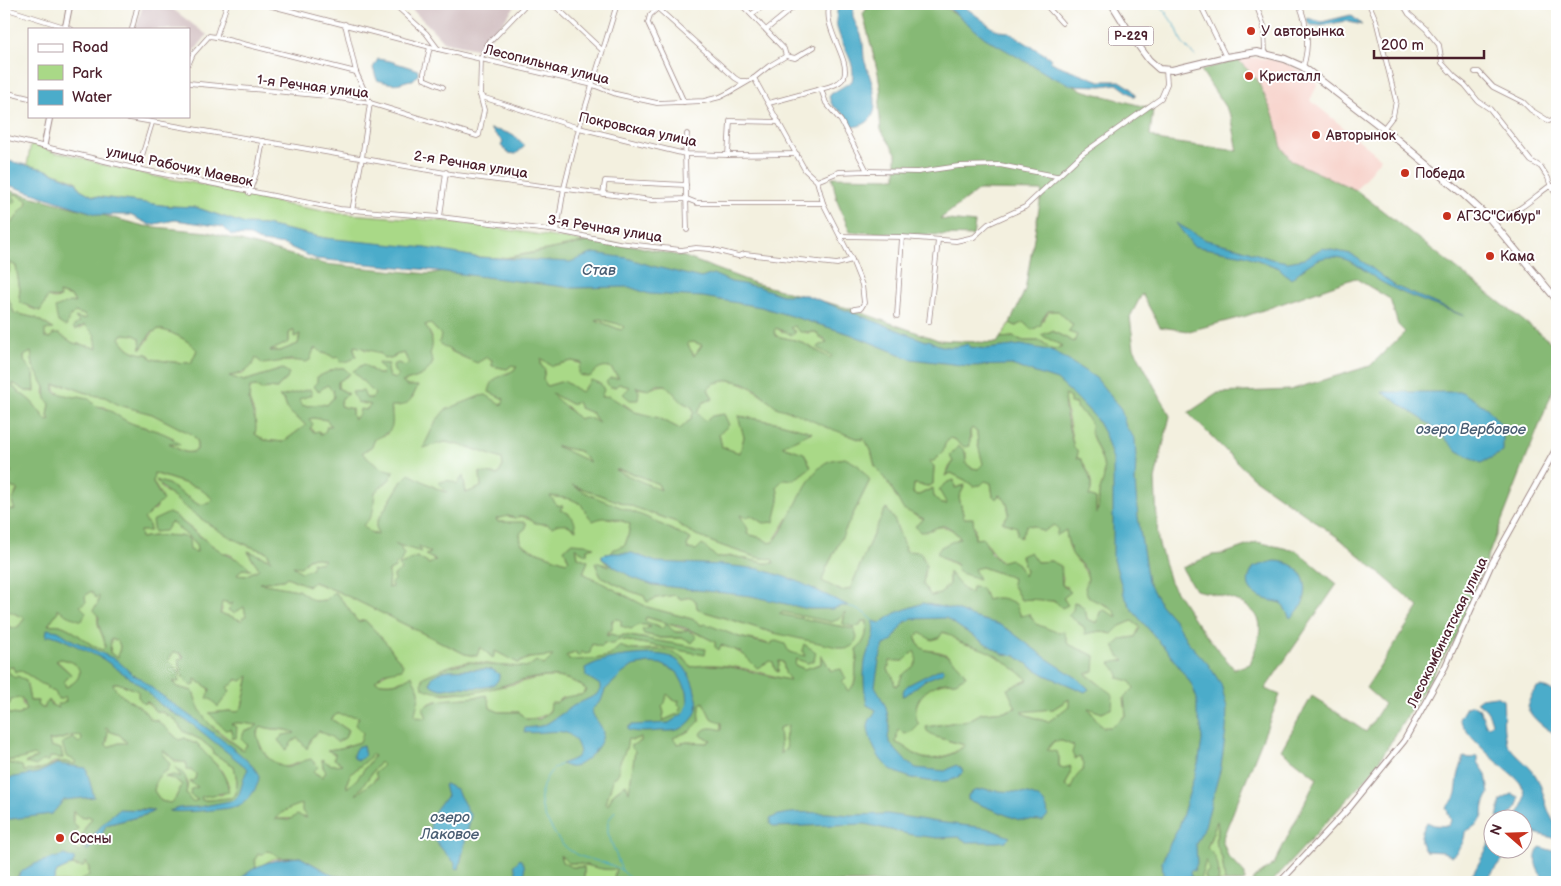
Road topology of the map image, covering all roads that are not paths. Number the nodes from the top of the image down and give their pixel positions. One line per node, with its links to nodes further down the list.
1 (70, 4): 26 (street)
2 (138, 4): 27 (street)
3 (226, 4): 30 (street)
4 (264, 4): 24 (street, Лесопильная улица)
5 (394, 4): 29 (street)
6 (526, 4): 38 (street)
7 (553, 4): 34 (street)
8 (617, 4): 34 (street)
9 (653, 4): 22 (street)
10 (741, 4): 23 (street)
11 (766, 4): 23 (street)
12 (830, 4): 49 (street)
13 (1045, 4): 25 (street)
14 (1112, 4): 41 (main road, Р-229)
15 (1200, 4): 37 (street)
16 (1256, 4): 35 (street)
17 (1299, 4): 40 (street)
18 (1369, 4): 62 (street)
19 (1403, 4): 78 (street)
20 (796, 6): 28 (street)
21 (4, 8): 26 (street)
22 (658, 8): 45 (street); 53 (street)
23 (752, 14): 28 (street)
24 (345, 24): 31 (street, Лесопильная улица); 42 (street)
25 (1062, 24)
26 (67, 28)
27 (132, 28)
28 (767, 29): 36 (street)
29 (429, 36): 31 (street); 33 (street)
30 (216, 37): 39 (street); 42 (street)
31 (429, 47): 33 (street, Лесопильная улица); 48 (street)
32 (814, 48): 36 (street, Лесопильная улица)
33 (438, 49): 38 (street, Лесопильная улица)
34 (602, 50): 47 (street)
35 (1265, 53): 37 (main road, Р-229); 40 (main road, Р-229)
36 (786, 56): 44 (street, Лесопильная улица)
37 (1226, 57): 41 (main road, Р-229)
38 (481, 58): 47 (street, Лесопильная улица); 51 (street)
39 (190, 61)
40 (1303, 67): 62 (main road, Р-229)
41 (1166, 70): 74 (street)
42 (356, 72): 54 (street)
43 (1476, 72): 58 (street)
44 (754, 78): 45 (street, Лесопильная улица); 55 (street)
45 (748, 81): 53 (street, Лесопильная улица)
46 (190, 83): 54 (street, 1-я Речная улица)
47 (593, 85): 53 (street, Лесопильная улица); 61 (street)
48 (443, 87)
49 (821, 89): 55 (street); 72 (street)
50 (4, 92): 52 (street)
51 (480, 95): 54 (street, 1-я Речная улица); 61 (street, Покровская улица)
52 (28, 98)
53 (684, 102)
54 (370, 103): 70 (street)
55 (769, 103): 59 (street)
56 (50, 118): 66 (street)
57 (128, 118): 60 (street, 2-я Речная улица)
58 (1557, 118)
59 (778, 122): 68 (street); 69 (street)
60 (152, 123): 65 (street, 2-я Речная улица); 71 (street)
61 (579, 128): 67 (street, Покровская улица); 79 (street)
62 (1383, 129): 87 (main road, Р-229)
63 (687, 134): 67 (street)
64 (4, 137): 66 (street, улица Рабочих Маевок)
65 (263, 142): 70 (street, 2-я Речная улица); 80 (street)
66 (44, 146): 71 (street, улица Рабочих Маевок)
67 (686, 154): 69 (street, Покровская улица); 77 (street)
68 (797, 154): 69 (street, Покровская улица); 75 (street)
69 (728, 155)
70 (362, 158): 73 (street, 2-я Речная улица); 85 (street)
71 (138, 169): 80 (street, улица Рабочих Маевок)
72 (867, 171): 74 (street); 75 (street)
73 (446, 172): 79 (street, 2-я Речная улица); 86 (street)
74 (1056, 176): 92 (street)
75 (816, 181): 84 (street)
76 (1557, 184): 78 (street)
77 (686, 185): 81 (street); 83 (street)
78 (1551, 187): 82 (street); 87 (street)
79 (564, 188): 81 (street, 2-я Речная улица); 89 (street)
80 (249, 192): 85 (street, улица Рабочих Маевок)
81 (603, 194): 83 (street, 2-я Речная улица)
82 (1557, 195)
83 (687, 200): 84 (street, 2-я Речная улица); 88 (street)
84 (823, 204): 90 (street)
85 (352, 211): 86 (street, 3-я Речная улица)
86 (440, 217): 89 (street, 3-я Речная улица)
87 (1490, 219): 94 (main road, Р-229)
88 (687, 230)
89 (557, 231): 93 (street, 3-я Речная улица)
90 (840, 236): 91 (street); 93 (street)
91 (902, 237): 92 (street); 96 (street)
92 (938, 240): 97 (street)
93 (852, 260): 95 (street)
94 (1557, 300)
95 (854, 308)
96 (897, 316)
97 (929, 322)
98 (1557, 446): 99 (street, Лесокомбинатская улица)
99 (1280, 882)

